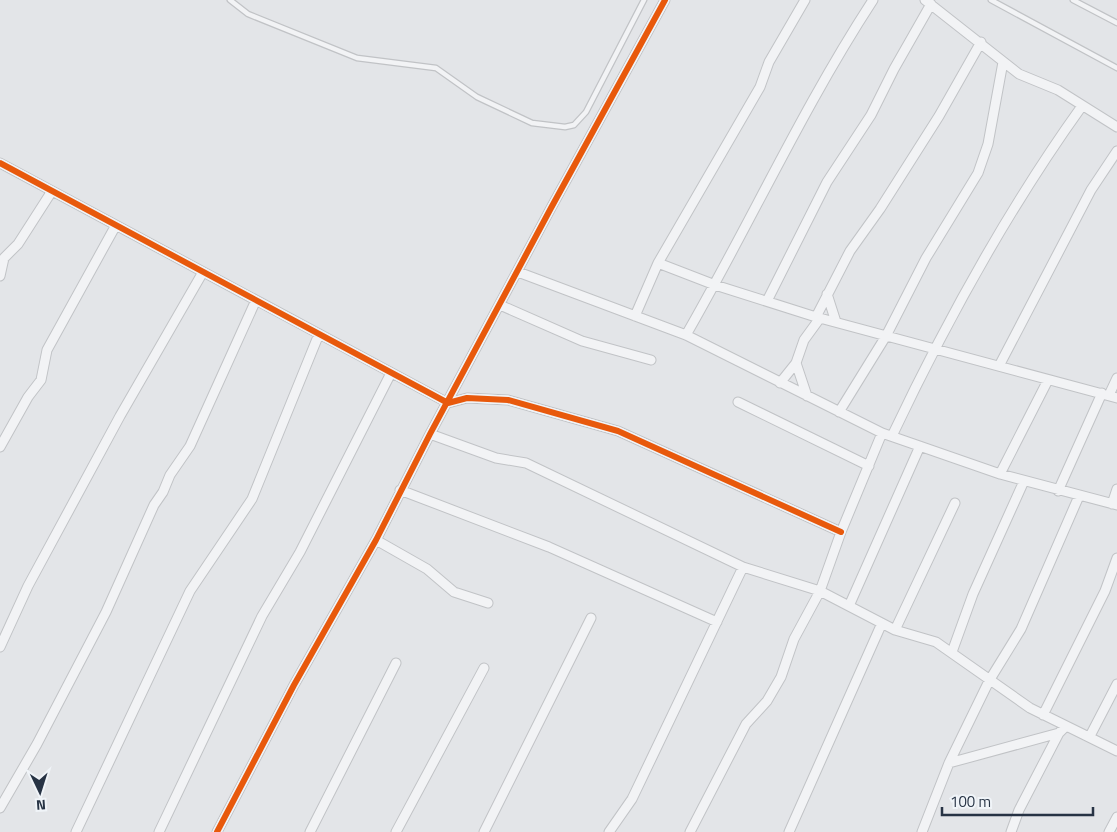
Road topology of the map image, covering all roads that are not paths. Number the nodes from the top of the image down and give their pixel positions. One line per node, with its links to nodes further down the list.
1 (230, 0): 2 (lane)
2 (644, 0)
3 (665, 0): 21 (street)
4 (805, 0): 19 (street)
5 (873, 0): 23 (street)
6 (991, 0): 12 (lane)
7 (1073, 0): 9 (lane)
8 (928, 2): 10 (street); 26 (street)
9 (1117, 23)
10 (981, 42): 11 (street); 24 (street)
11 (1003, 62): 13 (street); 33 (street)
12 (1117, 68)
13 (1082, 106): 14 (street); 34 (street)
14 (1117, 127)
15 (1117, 151): 37 (street)
16 (0, 163): 17 (street)
17 (52, 191): 18 (street); 22 (street)
18 (116, 224): 20 (street); 51 (street)
19 (658, 263): 23 (street); 28 (street)
20 (203, 272): 25 (street); 72 (street)
21 (518, 272): 27 (street); 28 (street)
22 (0, 276)
23 (715, 285): 26 (street); 32 (street)
24 (827, 294): 29 (street); 30 (street)
25 (256, 300): 31 (street); 83 (street)
26 (767, 301): 29 (street)
27 (500, 305): 35 (street); 45 (street)
28 (635, 316): 32 (street)
29 (818, 317): 30 (street); 36 (street)
30 (836, 322): 33 (street)
31 (319, 334): 38 (street); 85 (street)
32 (686, 334): 41 (street)
33 (886, 336): 34 (street); 46 (street)
34 (933, 349): 37 (street); 49 (street)
35 (651, 360)
36 (796, 363): 41 (street); 43 (street)
37 (999, 366): 40 (street)
38 (391, 373): 45 (street); 86 (street)
39 (1117, 378): 42 (street)
40 (1048, 380): 42 (street); 53 (street)
41 (780, 383): 43 (street)
42 (1109, 395): 57 (street)
43 (807, 396): 46 (street)
44 (738, 402): 52 (street)
45 (448, 403): 48 (street); 61 (street)
46 (839, 412): 47 (street)
47 (882, 433): 49 (street); 52 (street)
48 (430, 434): 56 (street); 64 (street)
49 (892, 436): 50 (street)
50 (920, 446): 53 (street); 67 (street)
51 (0, 447)
52 (869, 466): 61 (street)
53 (1000, 474): 54 (street)
54 (1024, 481): 57 (street); 73 (street)
55 (1117, 489): 60 (street)
56 (400, 490): 62 (street); 69 (street)
57 (1058, 491): 58 (street)
58 (1078, 496): 60 (street); 76 (street)
59 (955, 503): 71 (street)
60 (1114, 504)
61 (841, 532): 65 (street)
62 (376, 540): 66 (street); 87 (street)
63 (1117, 558): 78 (street)
64 (743, 567): 65 (street); 69 (street)
65 (820, 591): 67 (street); 92 (street)
66 (488, 603)
67 (849, 606): 70 (street)
68 (591, 618): 90 (street)
69 (716, 622): 91 (street)
70 (882, 623): 71 (street); 93 (street)
71 (895, 630): 73 (street)
72 (0, 647)
73 (952, 652): 76 (street)
74 (396, 663): 88 (street)
75 (484, 668): 89 (street)
76 (989, 681): 78 (street); 82 (street)
77 (1117, 684): 80 (street)
78 (1044, 716): 79 (street)
79 (1062, 730): 80 (street); 82 (street); 95 (street)
80 (1090, 736): 81 (street)
81 (1117, 751)
82 (949, 763): 94 (street)
83 (0, 808)
84 (1117, 817): 96 (street)
85 (76, 832)
86 (159, 832)
87 (217, 832)
88 (310, 832)
89 (396, 832)
90 (484, 832)
91 (609, 832)
92 (690, 832)
93 (789, 832)
94 (922, 832)
95 (1011, 832)
96 (1109, 832)

